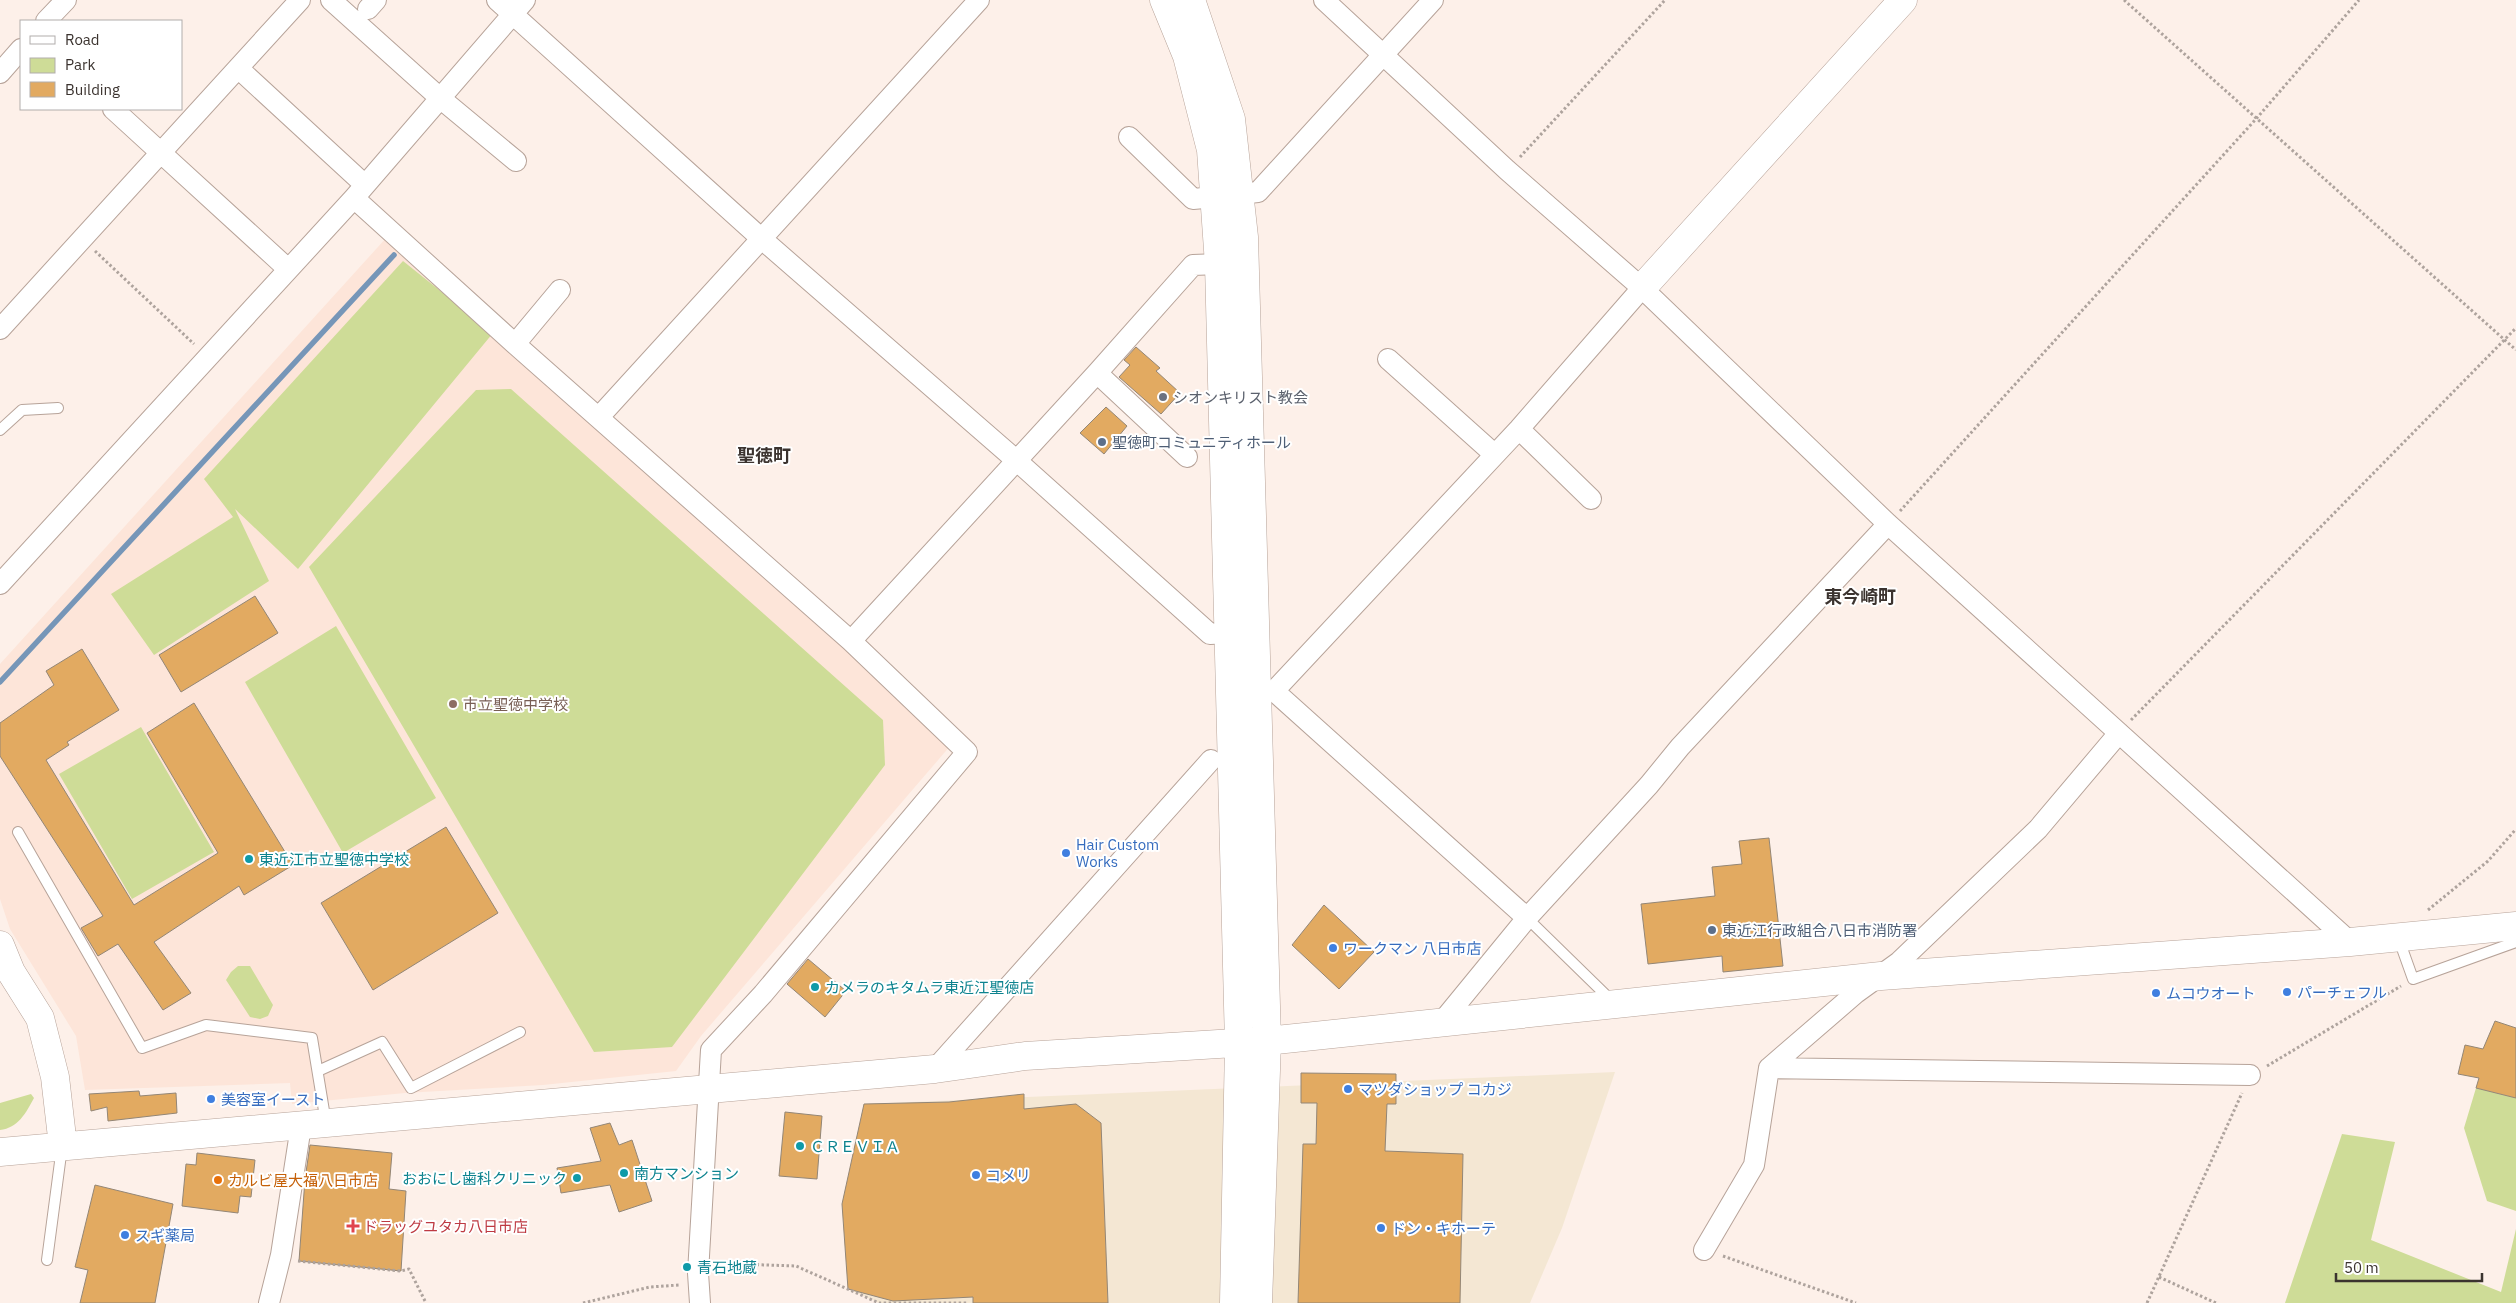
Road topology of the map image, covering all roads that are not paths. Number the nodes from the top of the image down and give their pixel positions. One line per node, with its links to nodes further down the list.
1 (66, 0): 12 (street)
2 (300, 0): 15 (street)
3 (331, 0): 17 (street)
4 (497, 0): 11 (street)
5 (978, 0): 24 (street)
6 (1164, 0): 23 (street)
7 (1191, 0): 23 (street)
8 (1324, 0): 14 (street)
9 (1433, 0): 14 (street)
10 (1903, 0): 27 (street)
11 (519, 7): 17 (street); 24 (street)
12 (47, 20)
13 (20, 50): 16 (street)
14 (1383, 55): 23 (street); 27 (street)
15 (238, 68): 20 (street); 22 (street)
16 (0, 72)
17 (440, 98): 21 (street); 22 (street)
18 (114, 110): 20 (street)
19 (1129, 137): 23 (street)
20 (161, 152): 26 (street); 29 (street)
21 (516, 161)
22 (360, 192): 26 (street); 30 (street)
23 (1227, 195): 25 (street); 45 (street)
24 (762, 240): 34 (street); 39 (street)
25 (1219, 264): 32 (street); 43 (street)
26 (288, 269): 42 (street)
27 (1642, 288): 35 (street); 41 (street)
28 (560, 290): 30 (street)
29 (0, 329)
30 (514, 344): 34 (street)
31 (1388, 359): 37 (street)
32 (1097, 373): 38 (street); 39 (street)
33 (58, 408): 36 (lane)
34 (599, 418): 44 (street)
35 (1519, 429): 37 (street); 40 (street)
36 (0, 430)
37 (1494, 454): 45 (street)
38 (1187, 457)
39 (1017, 461): 43 (street); 44 (street)
40 (1590, 499)
41 (1888, 524): 47 (street); 50 (street)
42 (0, 584)
43 (1229, 633): 46 (street)
44 (851, 641): 66 (street)
45 (1266, 691): 46 (street); 50 (street); 60 (street)
46 (1230, 693): 61 (street)
47 (2119, 733): 53 (street); 56 (street)
48 (1211, 760): 63 (street)
49 (18, 832): 64 (lane)
50 (1527, 918): 57 (lane); 58 (street)
51 (2516, 926): 52 (street)
52 (2404, 937): 53 (street); 54 (lane)
53 (2350, 942): 56 (street)
54 (2516, 942)
55 (0, 945): 68 (street)
56 (1882, 976): 57 (street); 62 (street)
57 (1615, 1005): 58 (street)
58 (1441, 1023): 60 (street)
59 (520, 1032): 64 (lane)
60 (1267, 1041): 61 (street); 75 (street)
61 (1239, 1044): 63 (street); 74 (street)
62 (1769, 1068): 65 (street); 70 (street)
63 (935, 1069): 66 (street)
64 (318, 1070): 67 (lane)
65 (2250, 1076)
66 (707, 1090): 67 (street); 72 (street)
67 (314, 1125): 68 (street); 73 (street)
68 (62, 1146): 69 (street); 71 (lane)
69 (0, 1152)
70 (1704, 1250)
71 (47, 1260)
72 (698, 1287)
73 (269, 1303)
74 (1234, 1303)
75 (1258, 1303)

